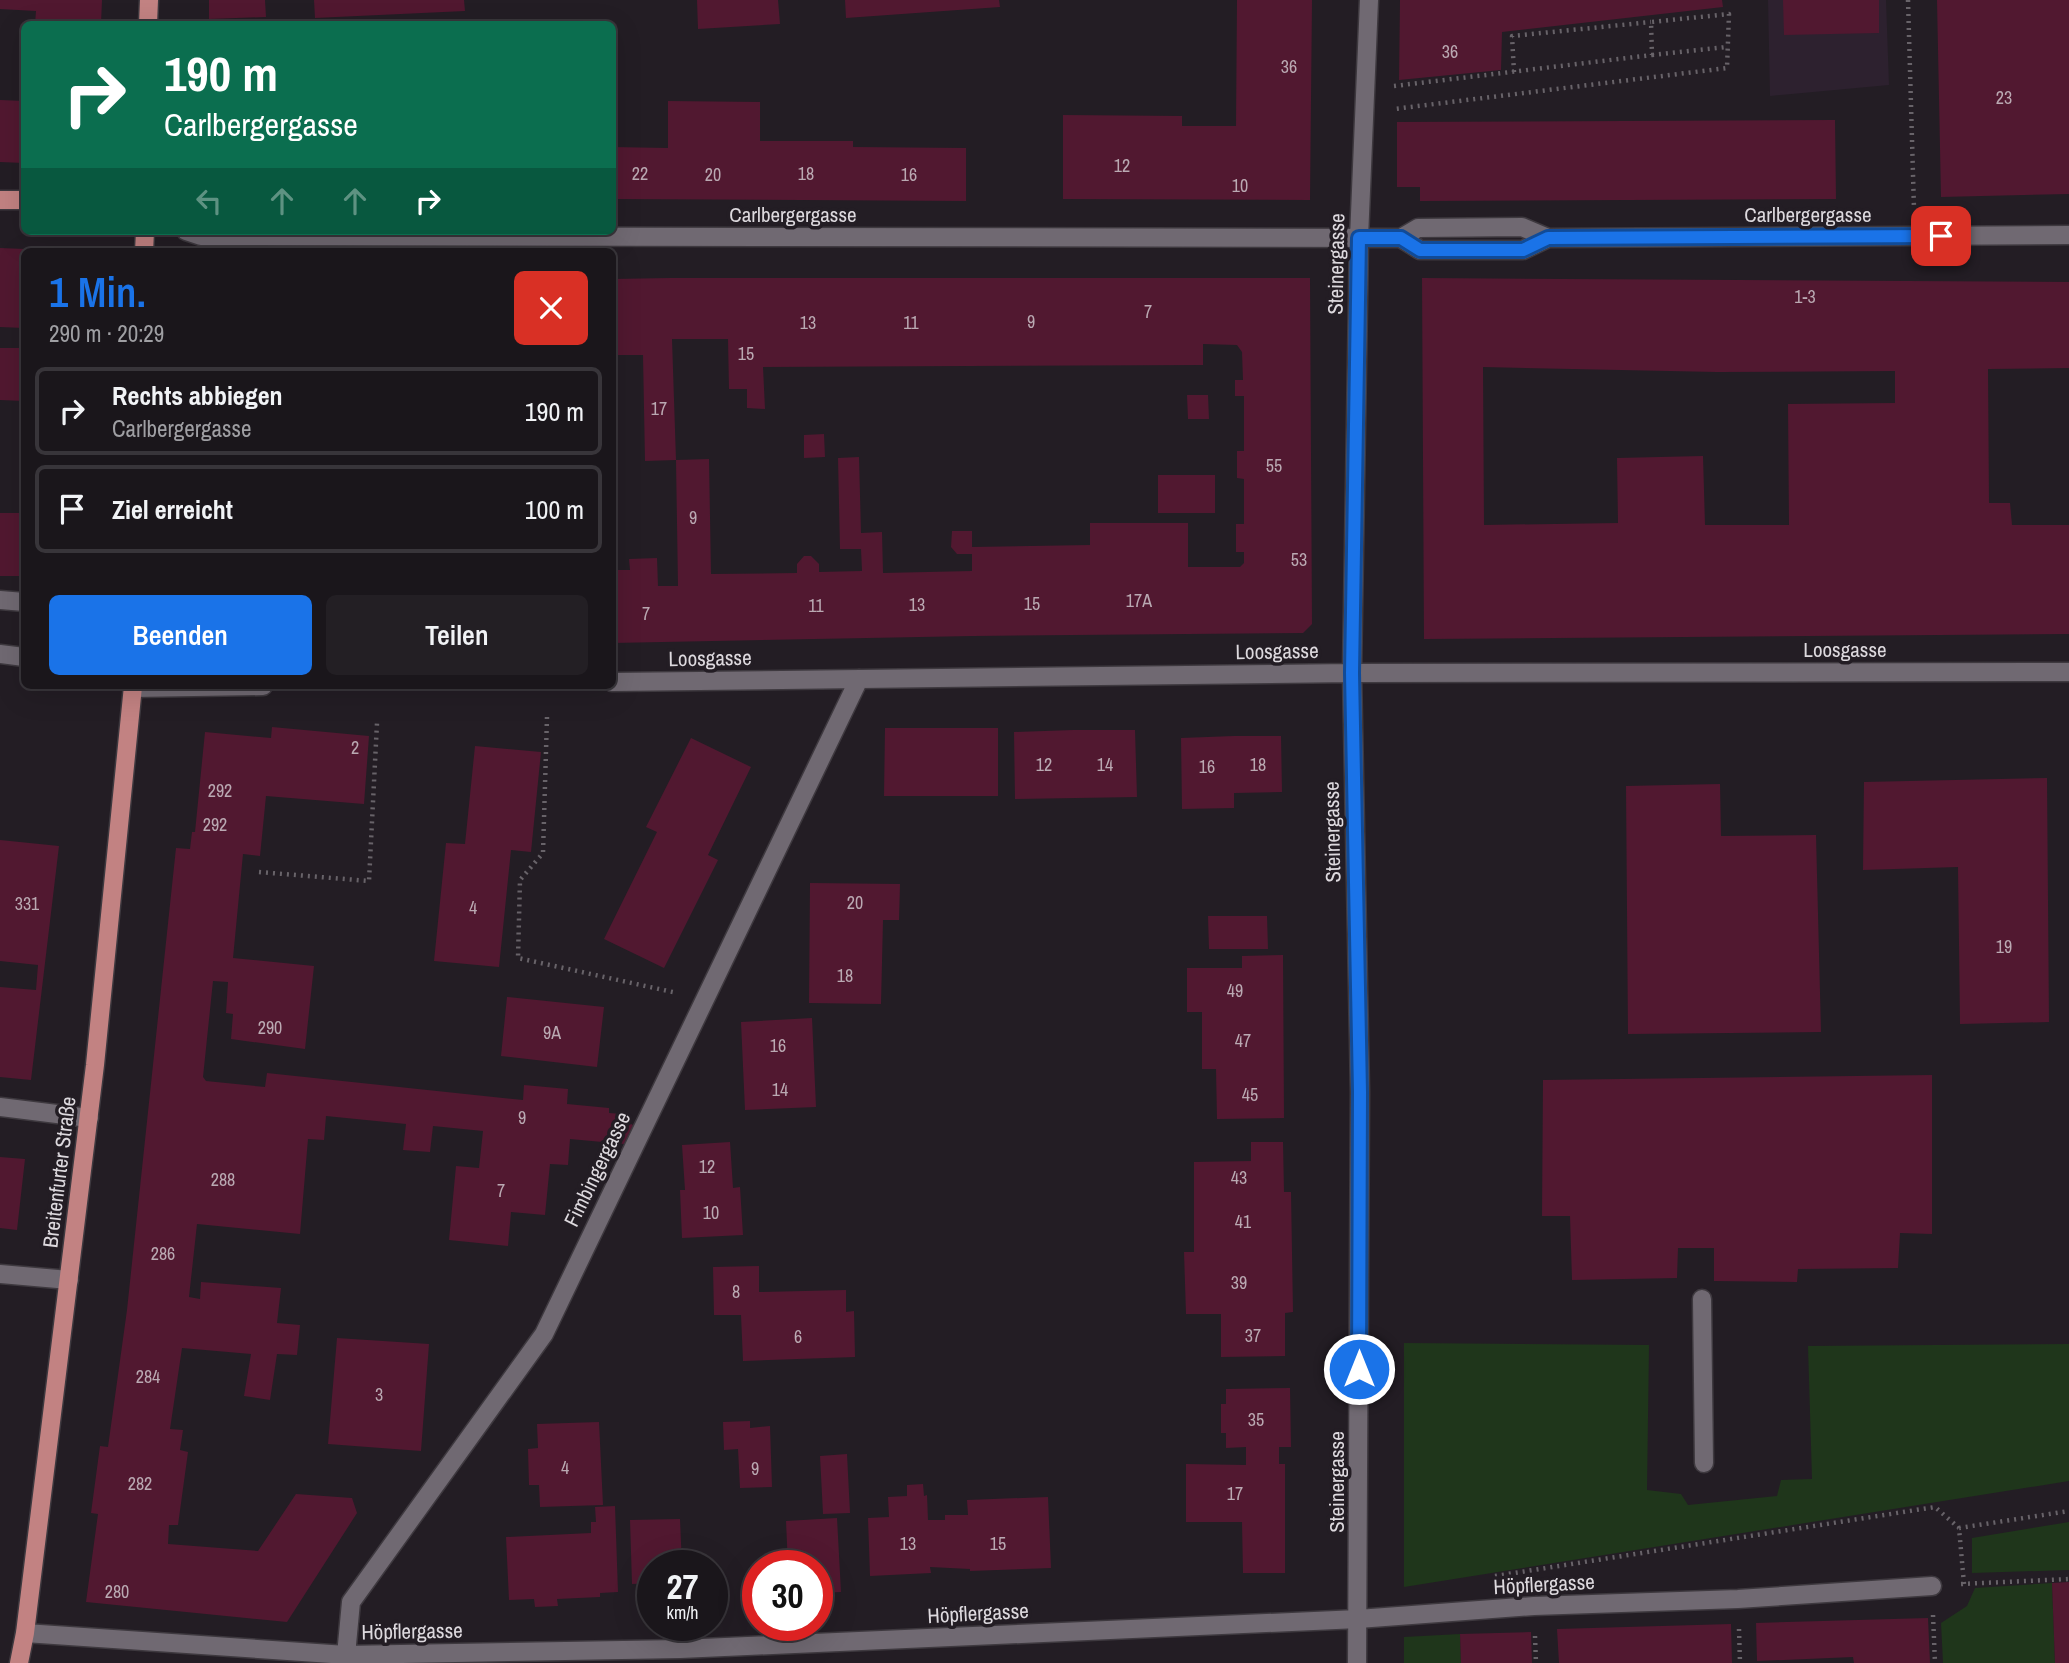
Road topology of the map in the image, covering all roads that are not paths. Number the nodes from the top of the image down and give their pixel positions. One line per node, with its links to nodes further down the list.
1 (149, 0): 3 (main road)
2 (1369, 0): 8 (street, Steinergasse)
3 (148, 21)
4 (0, 200): 5 (main road)
5 (21, 200)
6 (198, 235): 8 (street, Carlbergergasse)
7 (2069, 235): 8 (street, Carlbergergasse)
8 (1359, 238): 14 (street, Steinergasse)
9 (0, 600): 10 (street)
10 (21, 602)
11 (0, 654): 12 (street)
12 (21, 657)
13 (2069, 672): 14 (street, Loosgasse)
14 (1352, 673): 15 (street, Loosgasse); 25 (street, Steinergasse)
15 (859, 679): 16 (street, Loosgasse); 27 (street, Fimbingergasse)
16 (616, 682)
17 (133, 689): 19 (main road, Breitenfurter Straße)
18 (0, 1107): 19 (street)
19 (89, 1118): 21 (main road, Breitenfurter Straße)
20 (0, 1274): 21 (street)
21 (69, 1280): 26 (main road, Breitenfurter Straße)
22 (1702, 1299): 23 (street)
23 (1703, 1464)
24 (1932, 1586): 25 (street, Höpflergasse)
25 (1358, 1619): 27 (street, Höpflergasse); 29 (street, Steinergasse)
26 (25, 1633): 27 (street, Höpflergasse); 28 (main road, Breitenfurter Straße)
27 (346, 1655)
28 (19, 1663)
29 (1357, 1663)

